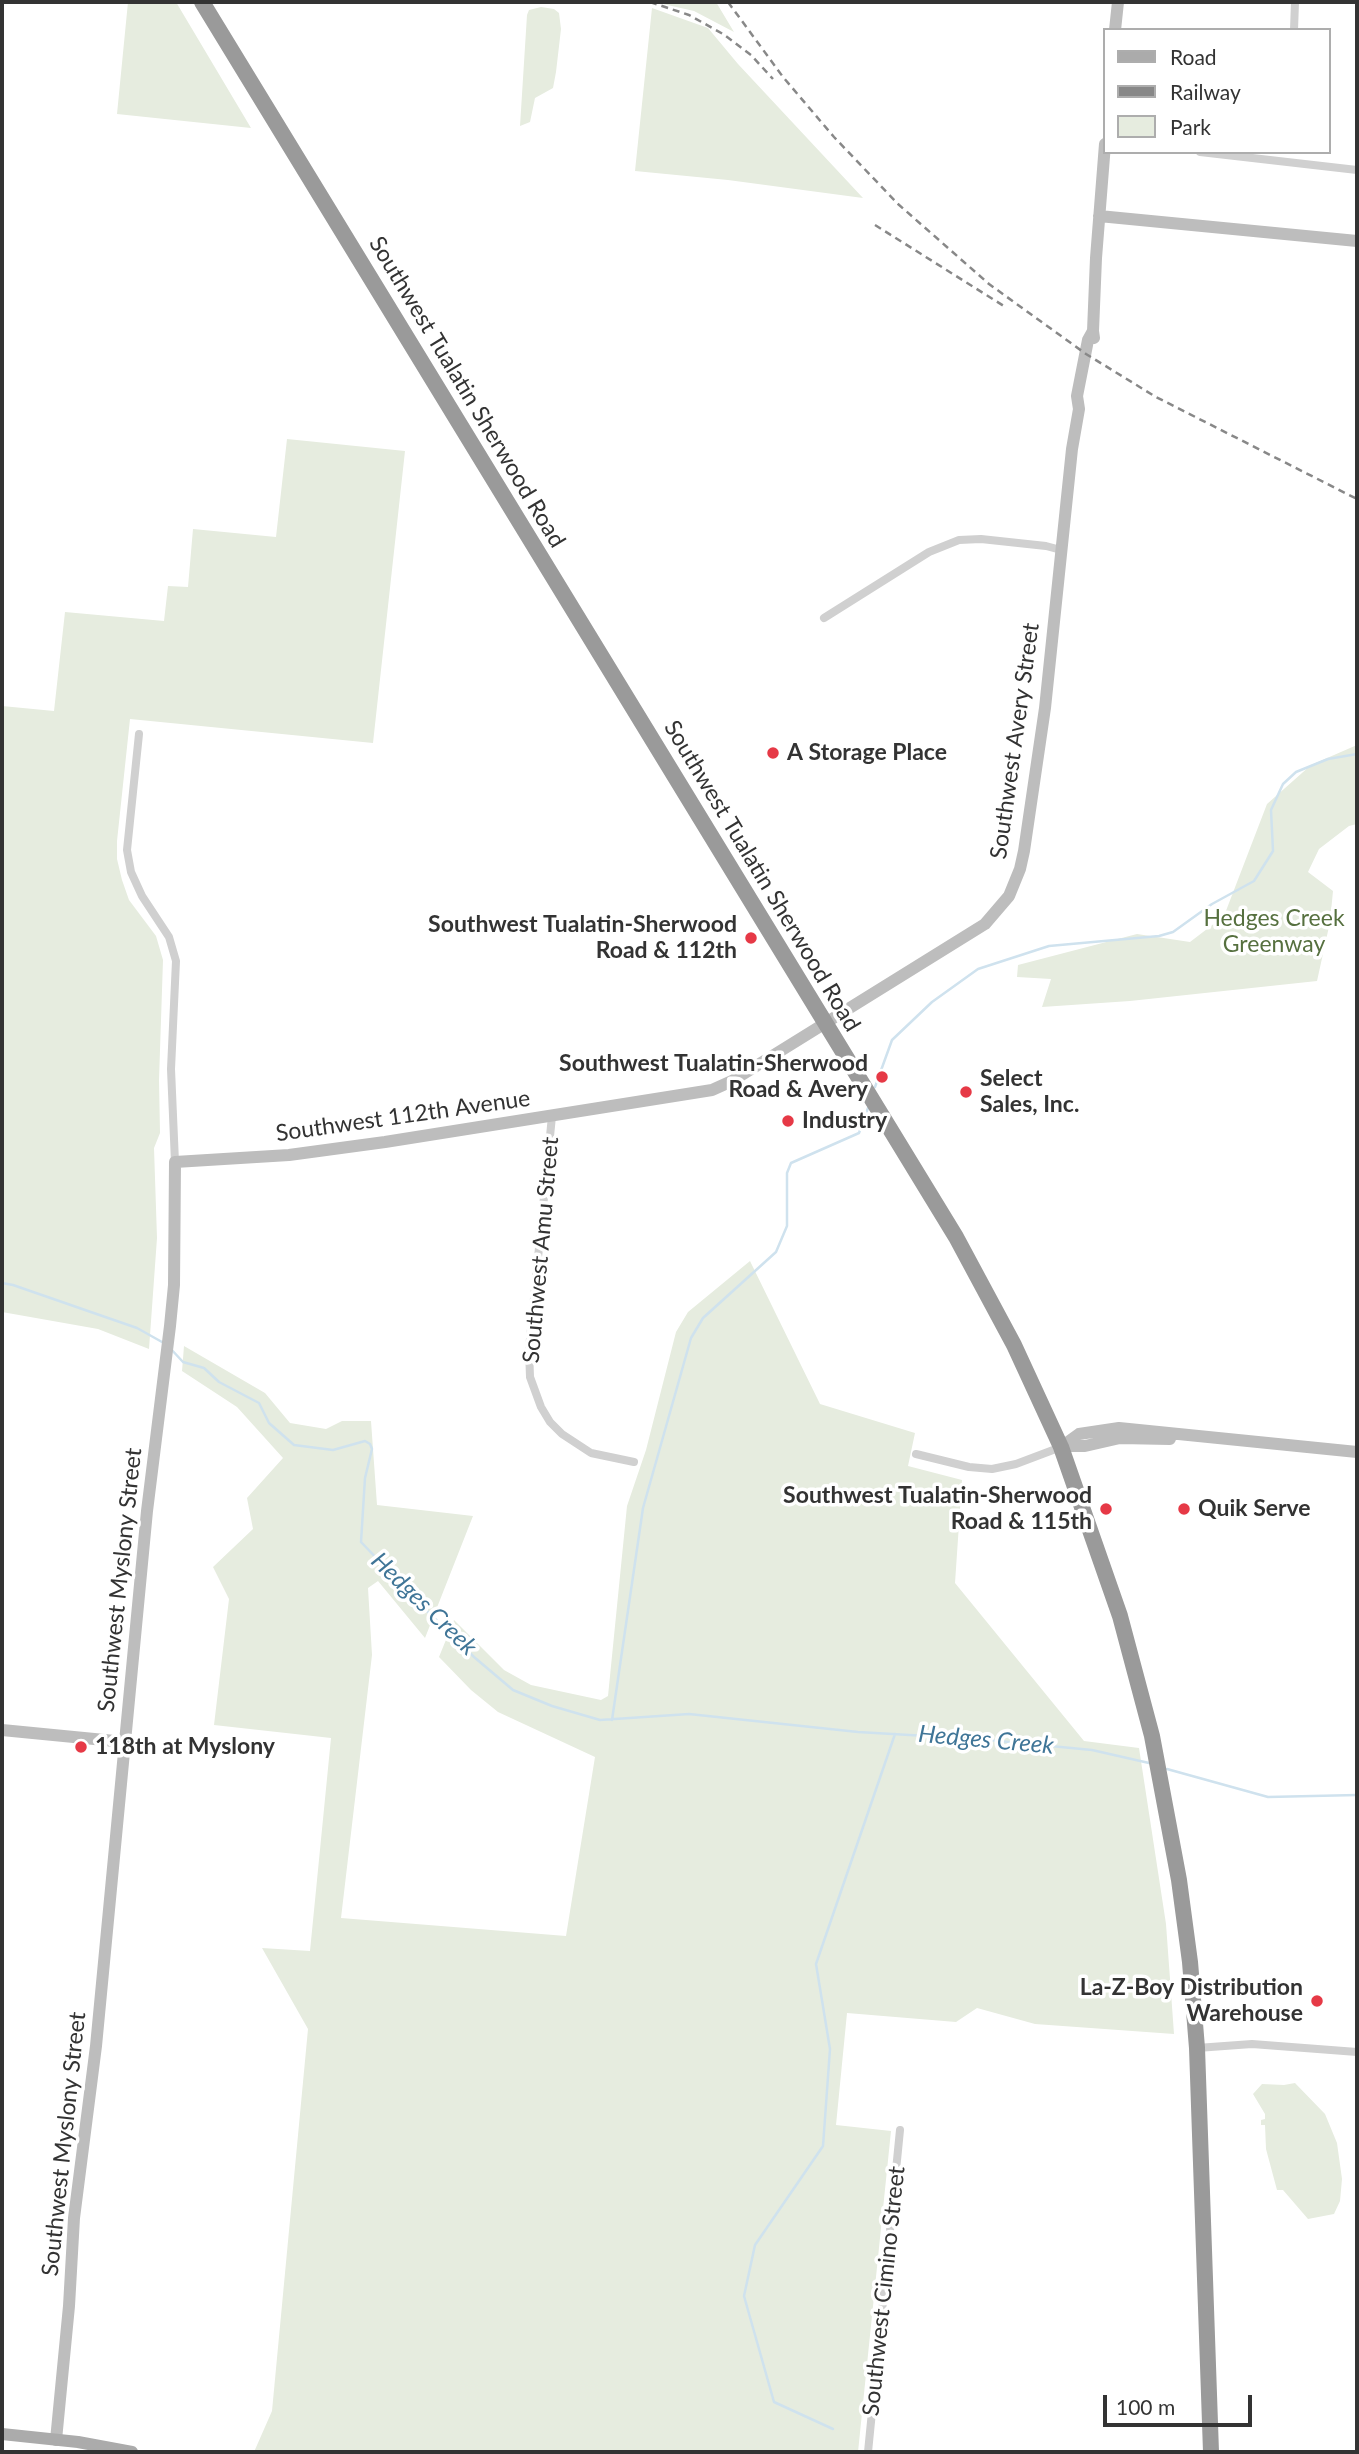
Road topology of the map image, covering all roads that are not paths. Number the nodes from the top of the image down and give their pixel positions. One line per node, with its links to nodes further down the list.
1 (202, 2): 16 (highway, Southwest Tualatin Sherwood Road)
2 (1118, 2): 4 (street)
3 (1295, 2): 5 (street)
4 (1115, 28)
5 (1294, 28)
6 (1104, 154): 11 (street, Southwest Avery Street)
7 (1217, 154): 9 (street)
8 (1298, 154): 9 (street)
9 (1297, 163): 10 (street)
10 (1357, 170)
11 (1099, 216): 12 (street); 13 (street, Southwest Avery Street)
12 (1357, 241)
13 (1061, 550): 14 (street); 16 (street, Southwest Avery Street)
14 (824, 618)
15 (139, 734): 18 (street, Southwest Myslony Street)
16 (825, 1023): 17 (street, Southwest 112th Avenue); 19 (highway, Southwest Tualatin Sherwood Road)
17 (552, 1116): 18 (street, Southwest 112th Avenue); 22 (street, Southwest Amu Street)
18 (175, 1162): 24 (street, Southwest Myslony Street)
19 (1060, 1447): 20 (street); 21 (street); 25 (highway, Southwest Tualatin Sherwood Road)
20 (1357, 1452)
21 (916, 1454)
22 (634, 1462)
23 (2, 1730): 24 (street)
24 (125, 1742): 29 (street, Southwest Myslony Street)
25 (1197, 2048): 26 (street); 32 (highway, Southwest Tualatin Sherwood Road)
26 (1357, 2052)
27 (900, 2130): 31 (street, Southwest Cimino Street)
28 (2, 2434): 29 (main road)
29 (56, 2440): 30 (main road)
30 (132, 2452)
31 (869, 2452)
32 (1211, 2452)

